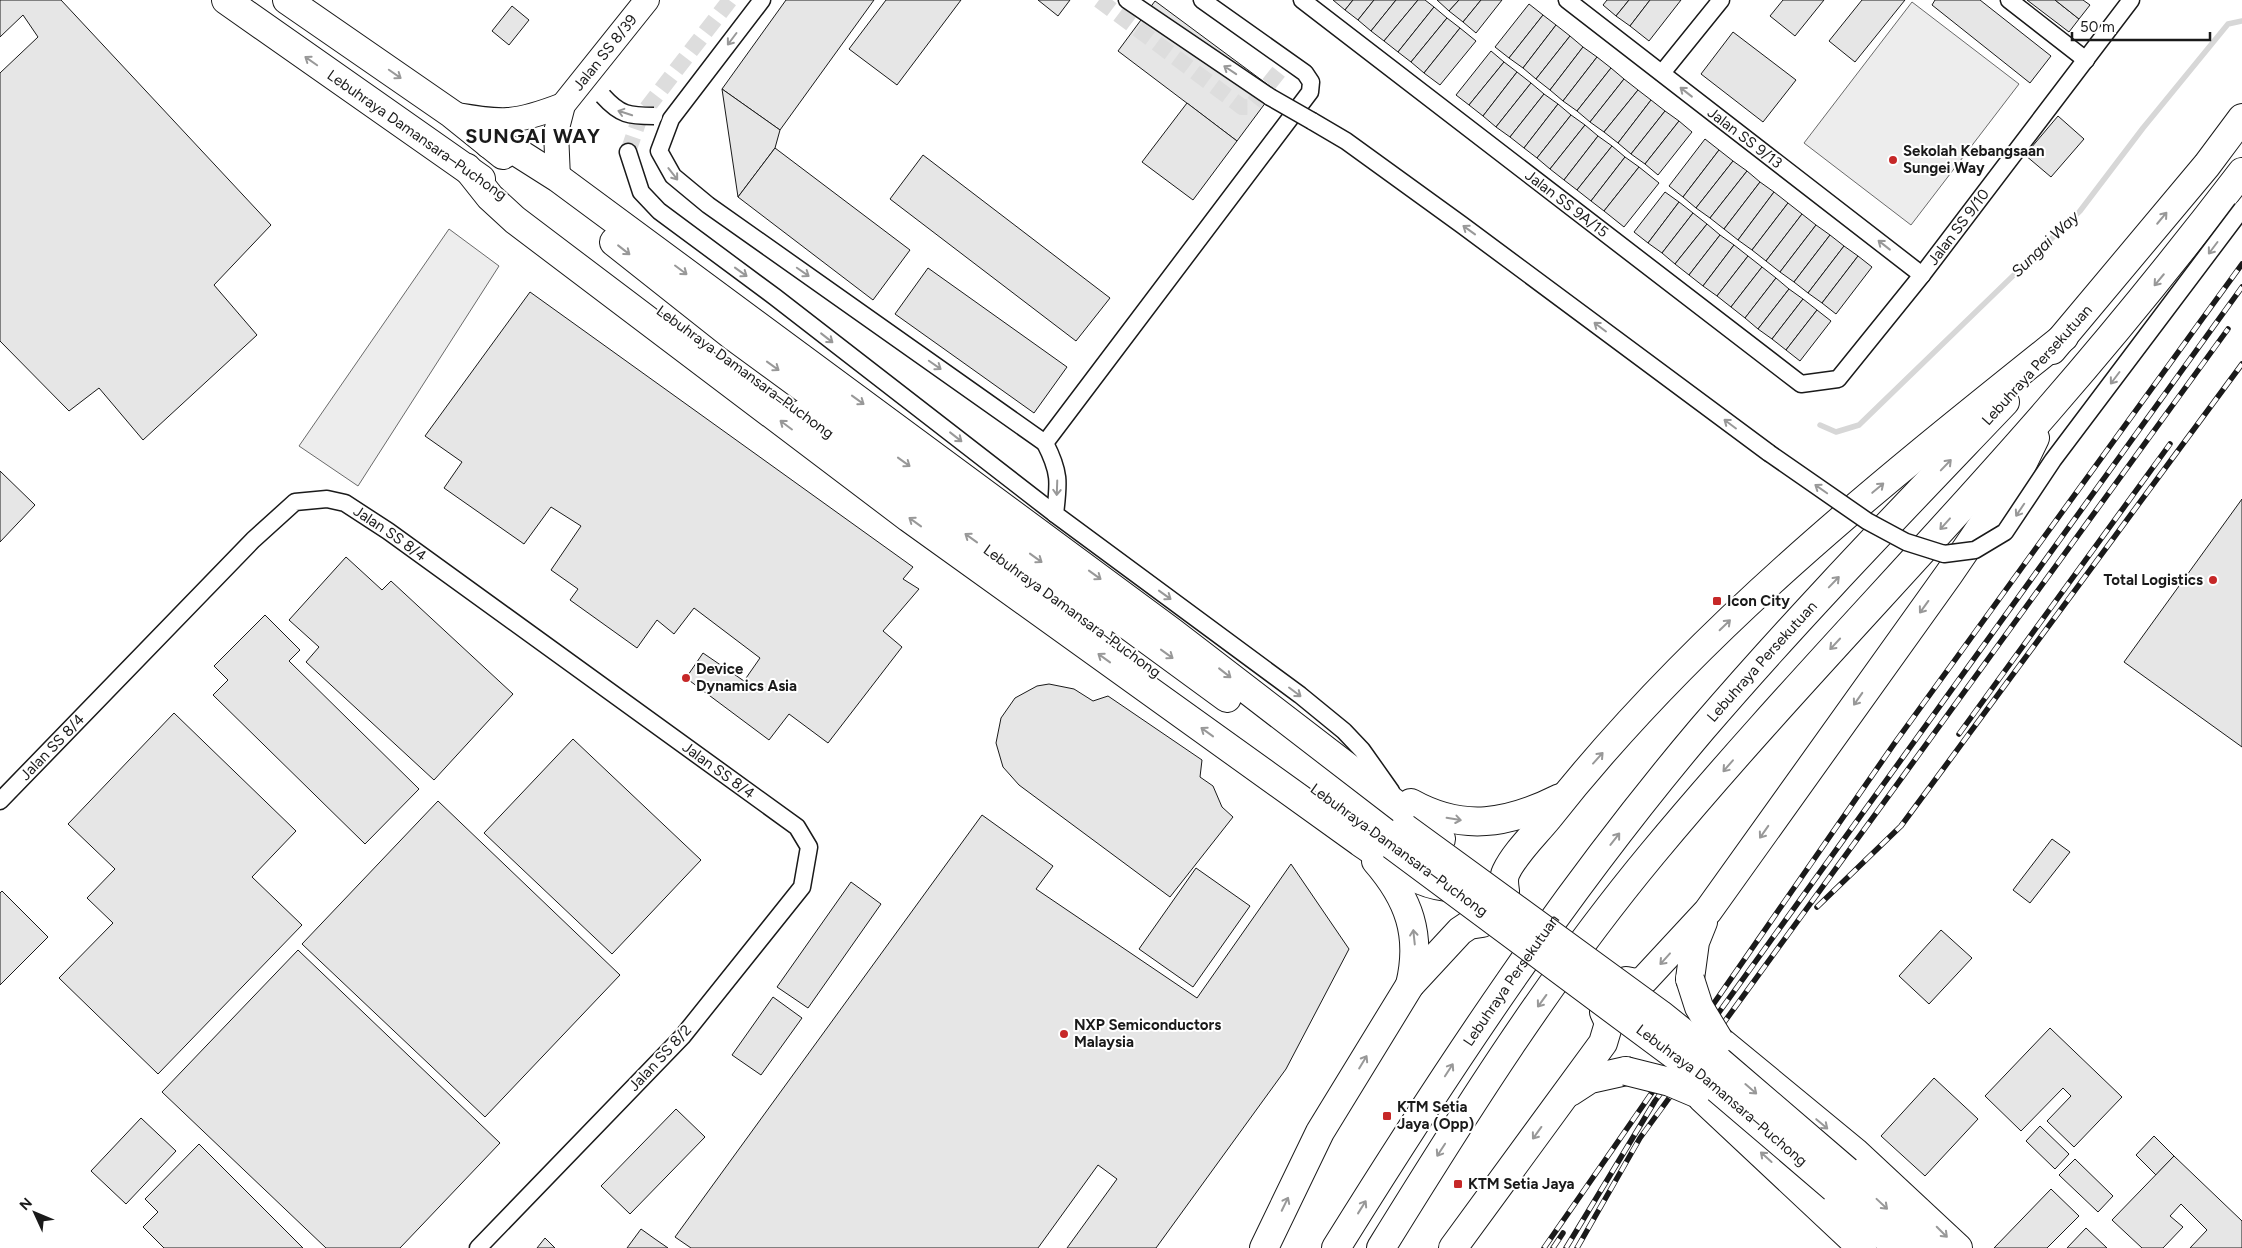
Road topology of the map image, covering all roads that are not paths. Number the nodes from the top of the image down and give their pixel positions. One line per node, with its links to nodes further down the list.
1 (226, 0): 21 (highway, Lebuhraya Damansara–Puchong, one-way to 1)
2 (287, 0): 16 (highway, Lebuhraya Damansara–Puchong, one-way to 16)
3 (647, 0): 14 (street, Jalan SS 8/39)
4 (762, 0): 18 (street, one-way to 18)
5 (1127, 0): 24 (street, one-way to 5, bridge)
6 (1202, 0): 30 (street)
7 (1302, 0): 28 (street, Jalan SS 9A/15)
8 (1567, 0): 13 (street, Jalan SS 9/13)
9 (1721, 0): 13 (street)
10 (2009, 0): 12 (street)
11 (2131, 0): 12 (street, Jalan SS 9/10)
12 (2086, 60): 25 (street, Jalan SS 9/10)
13 (1662, 73): 25 (street, Jalan SS 9/13, one-way to 13)
14 (583, 80): 15 (street, Jalan SS 8/39); 18 (street, one-way to 14, bridge)
15 (562, 105): 16 (street, Jalan SS 8/39); 23 (street, Jalan SS 8/39)
16 (452, 114): 19 (highway, Lebuhraya Damansara–Puchong)
17 (2242, 118): 26 (highway, Lebuhraya Persekutuan, one-way to 17)
18 (672, 119): 30 (street, one-way to 30)
19 (489, 144): 23 (highway); 27 (highway, Lebuhraya Damansara–Puchong, one-way to 27)
20 (628, 152): 31 (street, one-way to 31)
21 (467, 168): 27 (highway, Lebuhraya Damansara–Puchong); 36 (highway, one-way to 21)
22 (2242, 172): 29 (highway, one-way to 29)
23 (558, 178): 32 (highway, one-way to 32)
24 (2242, 209)
25 (1922, 275): 28 (street, Jalan SS 9/10)
26 (2064, 337): 34 (highway, one-way to 26); 50 (highway, Lebuhraya Persekutuan, one-way to 26)
27 (728, 346): 54 (highway, Lebuhraya Damansara–Puchong, one-way to 27, bridge); 55 (highway, Lebuhraya Damansara–Puchong, one-way to 55, bridge)
28 (1838, 379)
29 (2048, 410): 40 (highway, one-way to 40); 51 (highway, one-way to 51)
30 (1045, 442): 31 (street, one-way to 31)
31 (1055, 514): 33 (street, one-way to 33)
32 (1348, 768): 33 (highway); 38 (highway)
33 (1391, 792): 34 (highway, one-way to 34)
34 (1566, 795): 39 (highway)
35 (0, 801): 37 (street, Jalan SS 8/4)
36 (1360, 842): 38 (highway); 42 (highway, one-way to 36)
37 (808, 847): 48 (street, Jalan SS 8/2)
38 (1472, 887): 39 (highway, bridge); 41 (highway)
39 (1505, 891): 43 (highway)
40 (1708, 911): 43 (highway, one-way to 43); 45 (highway, bridge)
41 (1471, 927): 42 (highway); 44 (highway)
42 (1410, 985): 49 (highway, one-way to 42)
43 (1634, 989): 44 (highway); 45 (highway, bridge); 47 (highway, bridge)
44 (1604, 1012): 46 (highway)
45 (1724, 1044): 56 (highway, one-way to 56)
46 (1566, 1094): 47 (highway, bridge); 52 (highway, one-way to 52)
47 (1699, 1096): 53 (highway, one-way to 47)
48 (478, 1248)
49 (1264, 1248)
50 (1336, 1248)
51 (1382, 1248)
52 (1453, 1248)
53 (1862, 1248)
54 (1897, 1248)
55 (1929, 1248)
56 (1958, 1248)

